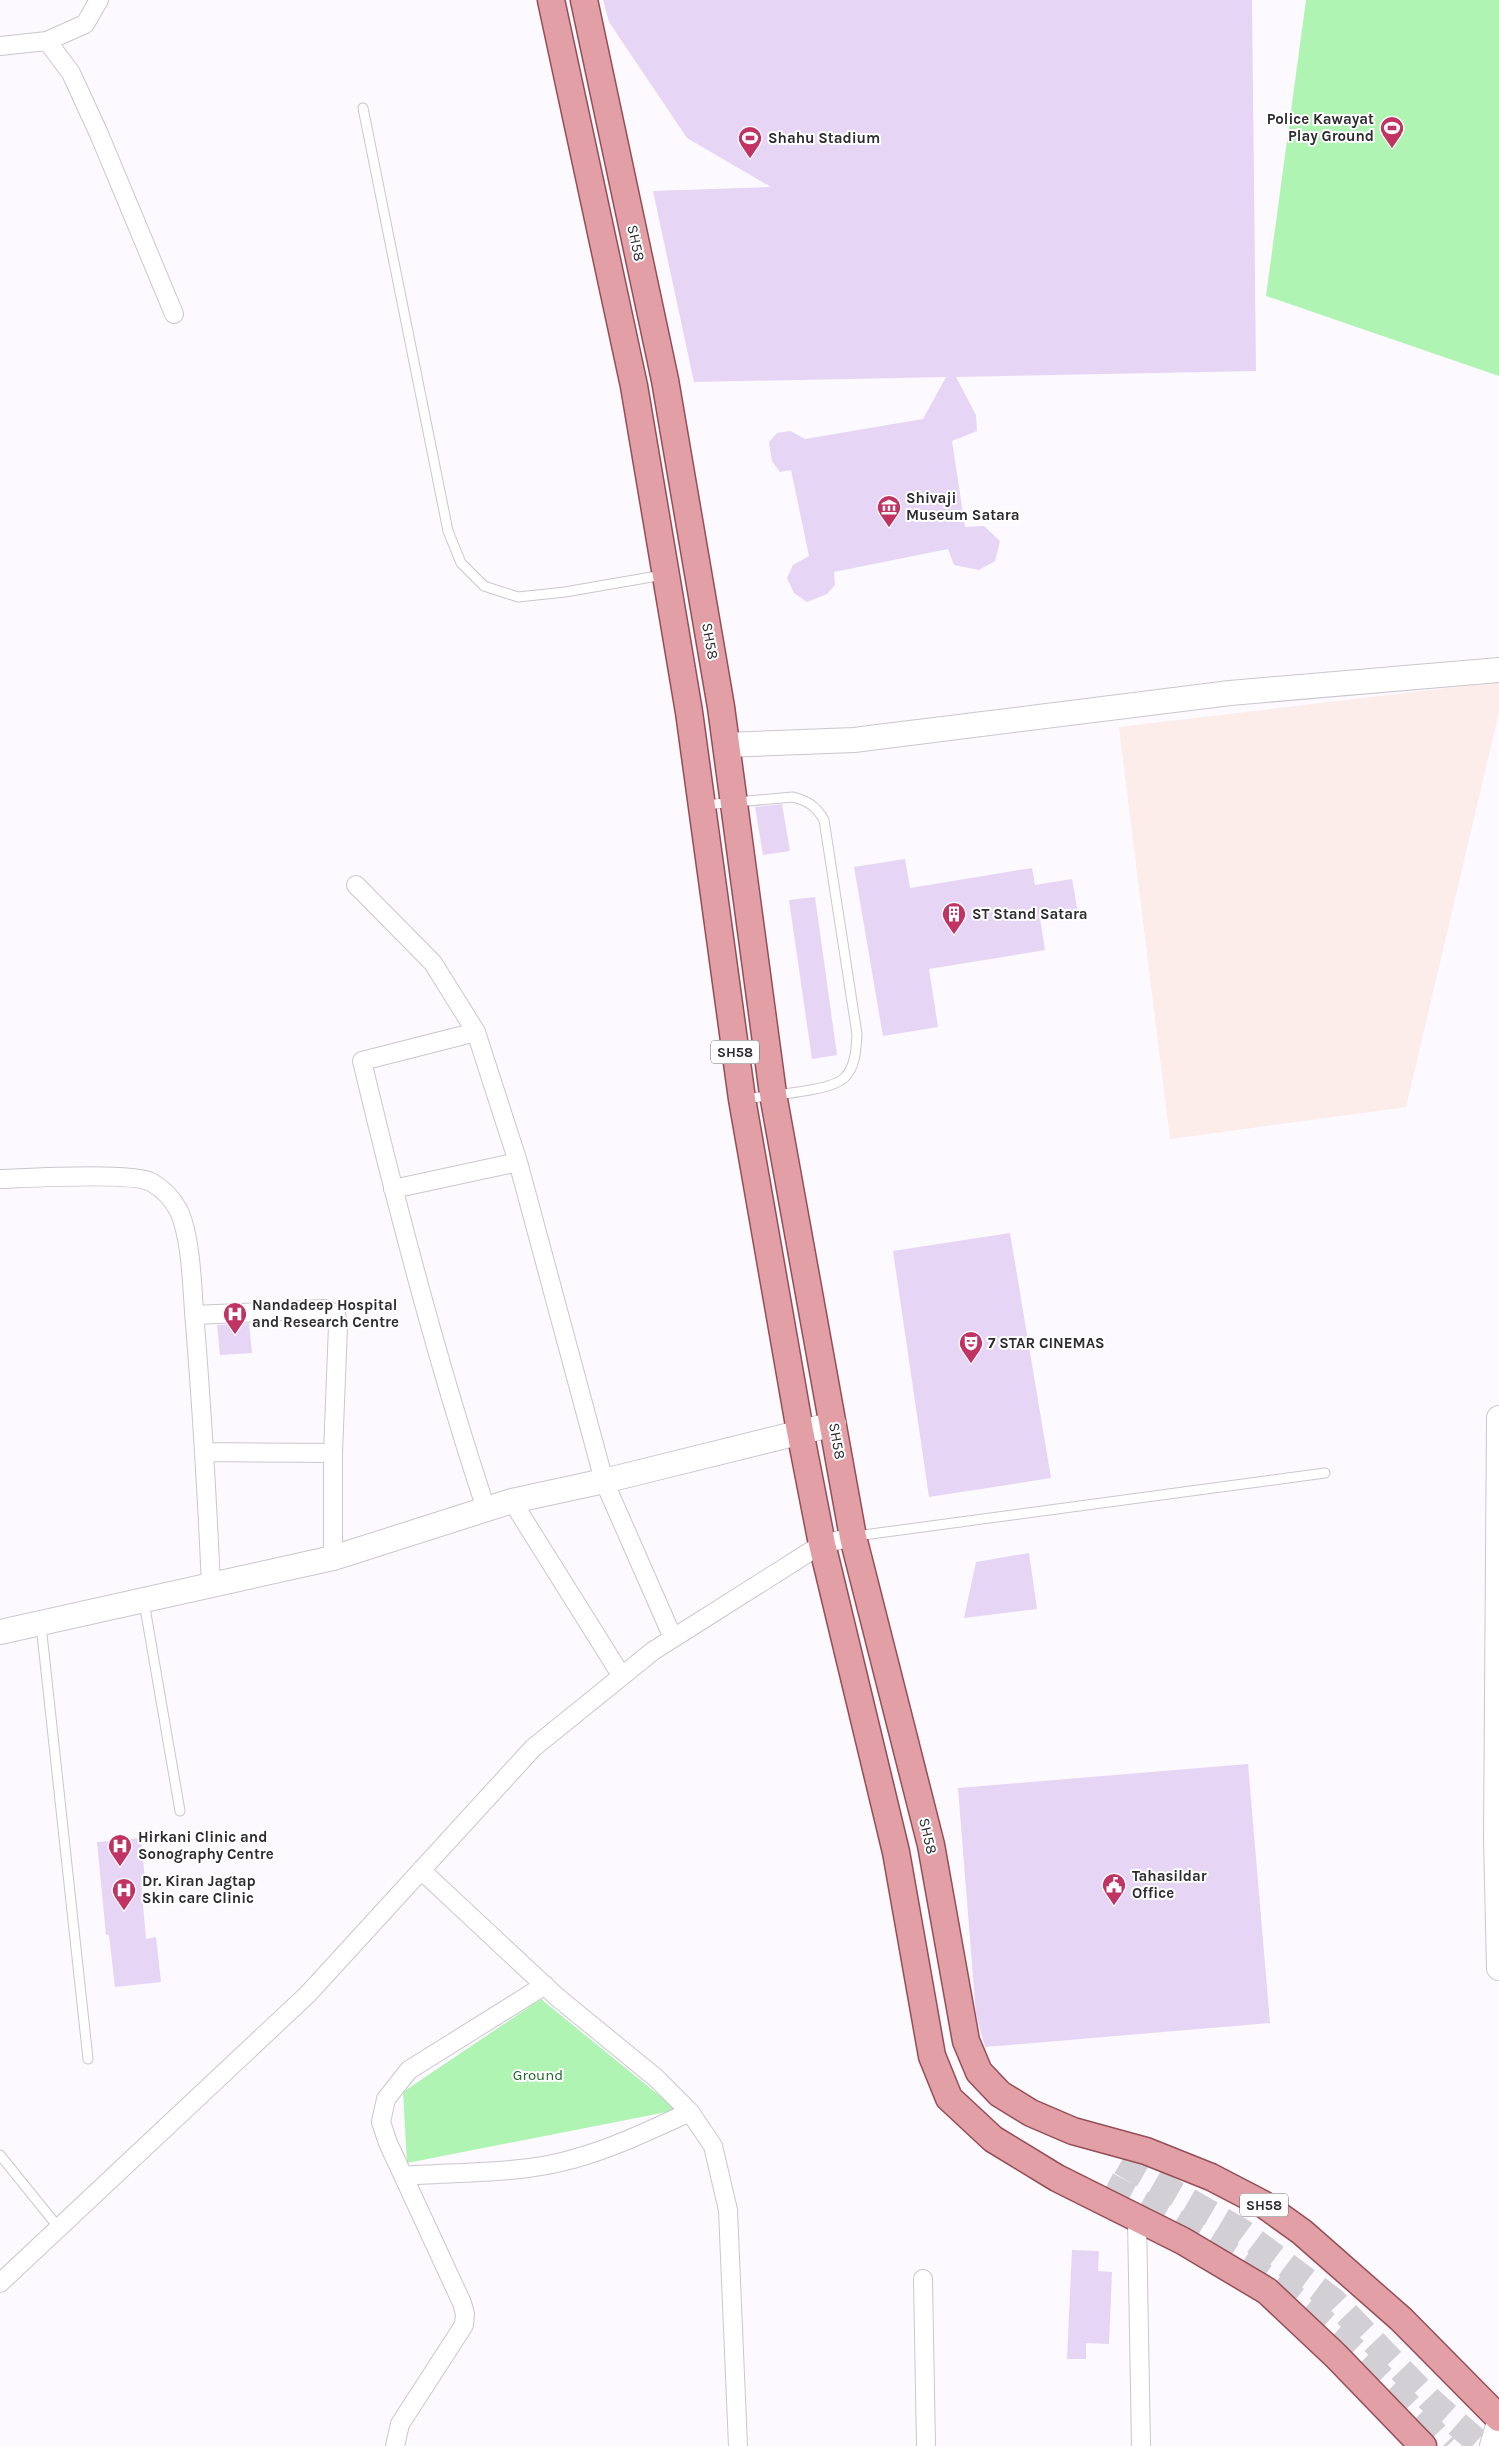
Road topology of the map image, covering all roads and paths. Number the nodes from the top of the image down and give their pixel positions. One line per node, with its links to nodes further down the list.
1 (99, 0): 4 (street)
2 (551, 0): 8 (main road, SH58 / SH58)
3 (584, 0): 7 (main road, SH58 / SH58)
4 (46, 41): 5 (street); 9 (street)
5 (0, 46)
6 (363, 108): 10 (lane)
7 (634, 236): 8 (main road); 12 (main road, SH58 / SH58)
8 (603, 242): 10 (main road, SH58 / SH58)
9 (174, 314)
10 (666, 574): 14 (main road, SH58 / SH58)
11 (1499, 670): 12 (main road)
12 (726, 745): 13 (main road, SH58 / SH58)
13 (733, 801): 14 (lane); 17 (main road, SH58 / SH58); 17 (lane)
14 (702, 805): 18 (main road, SH58 / SH58)
15 (356, 886): 16 (street)
16 (476, 1032): 19 (street); 21 (street)
17 (773, 1094): 18 (lane); 24 (main road, SH58 / SH58)
18 (742, 1099): 25 (main road, SH58 / SH58)
19 (518, 1162): 21 (street); 29 (street)
20 (0, 1179): 22 (street)
21 (393, 1189): 31 (street)
22 (194, 1315): 26 (street); 27 (street)
23 (1499, 1418): 45 (main road)
24 (834, 1424): 25 (main road); 32 (main road, SH58 / SH58)
25 (800, 1431): 29 (main road); 33 (main road, SH58 / SH58)
26 (205, 1452): 27 (street); 35 (street)
27 (333, 1452): 34 (street)
28 (1325, 1473): 32 (lane)
29 (604, 1481): 30 (main road); 39 (street)
30 (512, 1501): 31 (main road); 40 (street)
31 (486, 1509): 34 (main road)
32 (853, 1537): 33 (street); 43 (main road, SH58 / SH58)
33 (822, 1544): 39 (street); 44 (main road, SH58 / SH58)
34 (333, 1558): 35 (main road)
35 (211, 1585): 36 (main road)
36 (144, 1602): 37 (main road); 41 (lane)
37 (41, 1622): 38 (main road); 47 (lane)
38 (0, 1632)
39 (673, 1638): 40 (street)
40 (622, 1675): 42 (street)
41 (180, 1811)
42 (421, 1870): 46 (street); 56 (street)
43 (948, 1942): 44 (main road); 49 (main road, SH58 / SH58)
44 (913, 1948): 50 (main road, SH58 / SH58)
45 (1499, 1968)
46 (545, 1985): 48 (street); 53 (street)
47 (88, 2059)
48 (690, 2112): 53 (street); 62 (street)
49 (1073, 2131): 52 (main road); 59 (main road, SH58 / SH58)
50 (993, 2139): 54 (main road); 55 (main road, SH58 / SH58)
51 (0, 2155): 56 (lane)
52 (1122, 2162)
53 (403, 2176): 61 (street)
54 (1107, 2185)
55 (1137, 2219): 64 (street); 65 (main road, SH58 / SH58)
56 (59, 2228): 58 (street)
57 (923, 2279): 63 (street)
58 (0, 2283)
59 (1499, 2418)
60 (1499, 2422): 66 (main road)
61 (395, 2446)
62 (738, 2446)
63 (926, 2446)
64 (1142, 2446)
65 (1423, 2446)
66 (1492, 2446)

